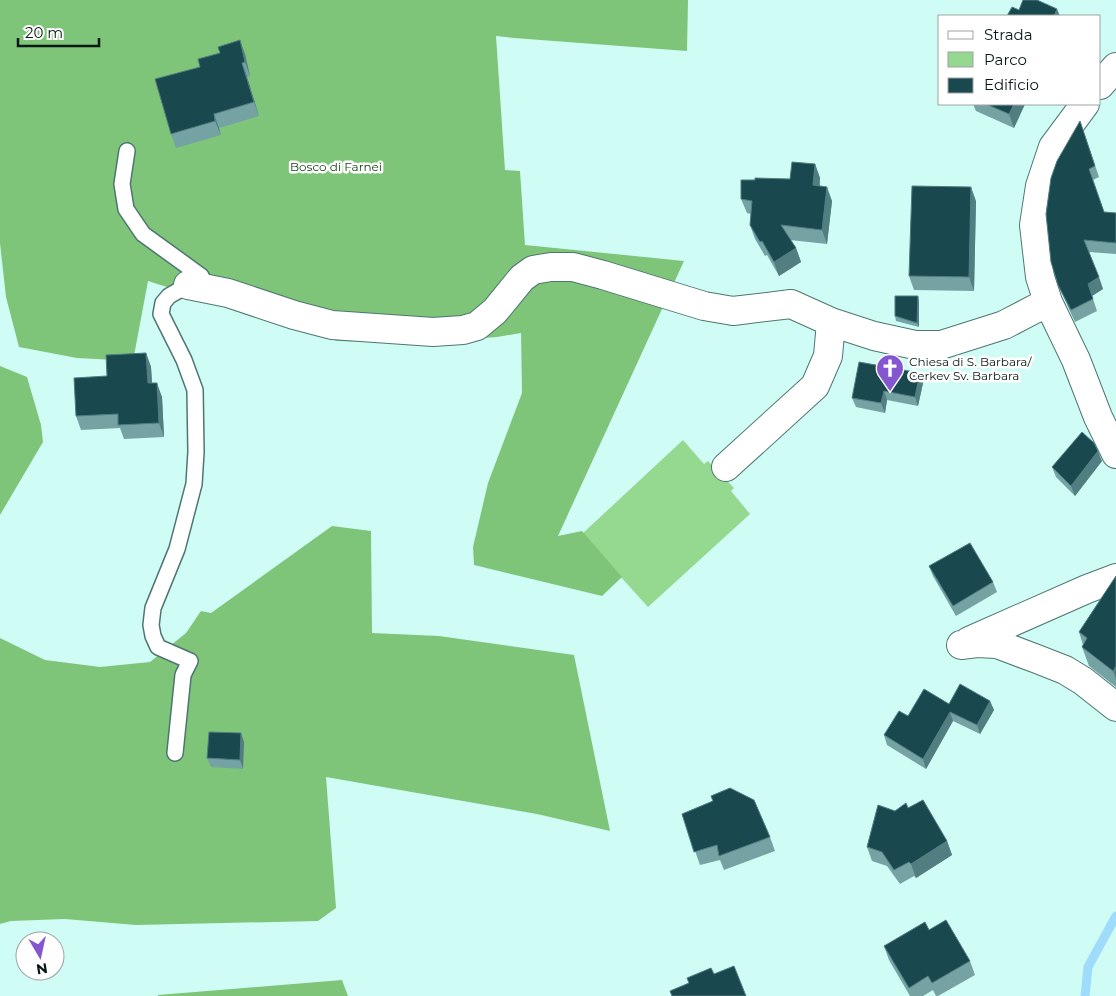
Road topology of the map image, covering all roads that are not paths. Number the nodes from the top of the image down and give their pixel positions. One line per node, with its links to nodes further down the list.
1 (1116, 67): 2 (street)
2 (1101, 84)
3 (1084, 105): 6 (street)
4 (127, 151): 5 (lane)
5 (198, 287): 7 (street); 12 (lane)
6 (1048, 302): 7 (street); 8 (street)
7 (832, 322): 9 (street)
8 (1116, 454)
9 (726, 467)
10 (1116, 578): 11 (street)
11 (1116, 707)
12 (175, 753)

